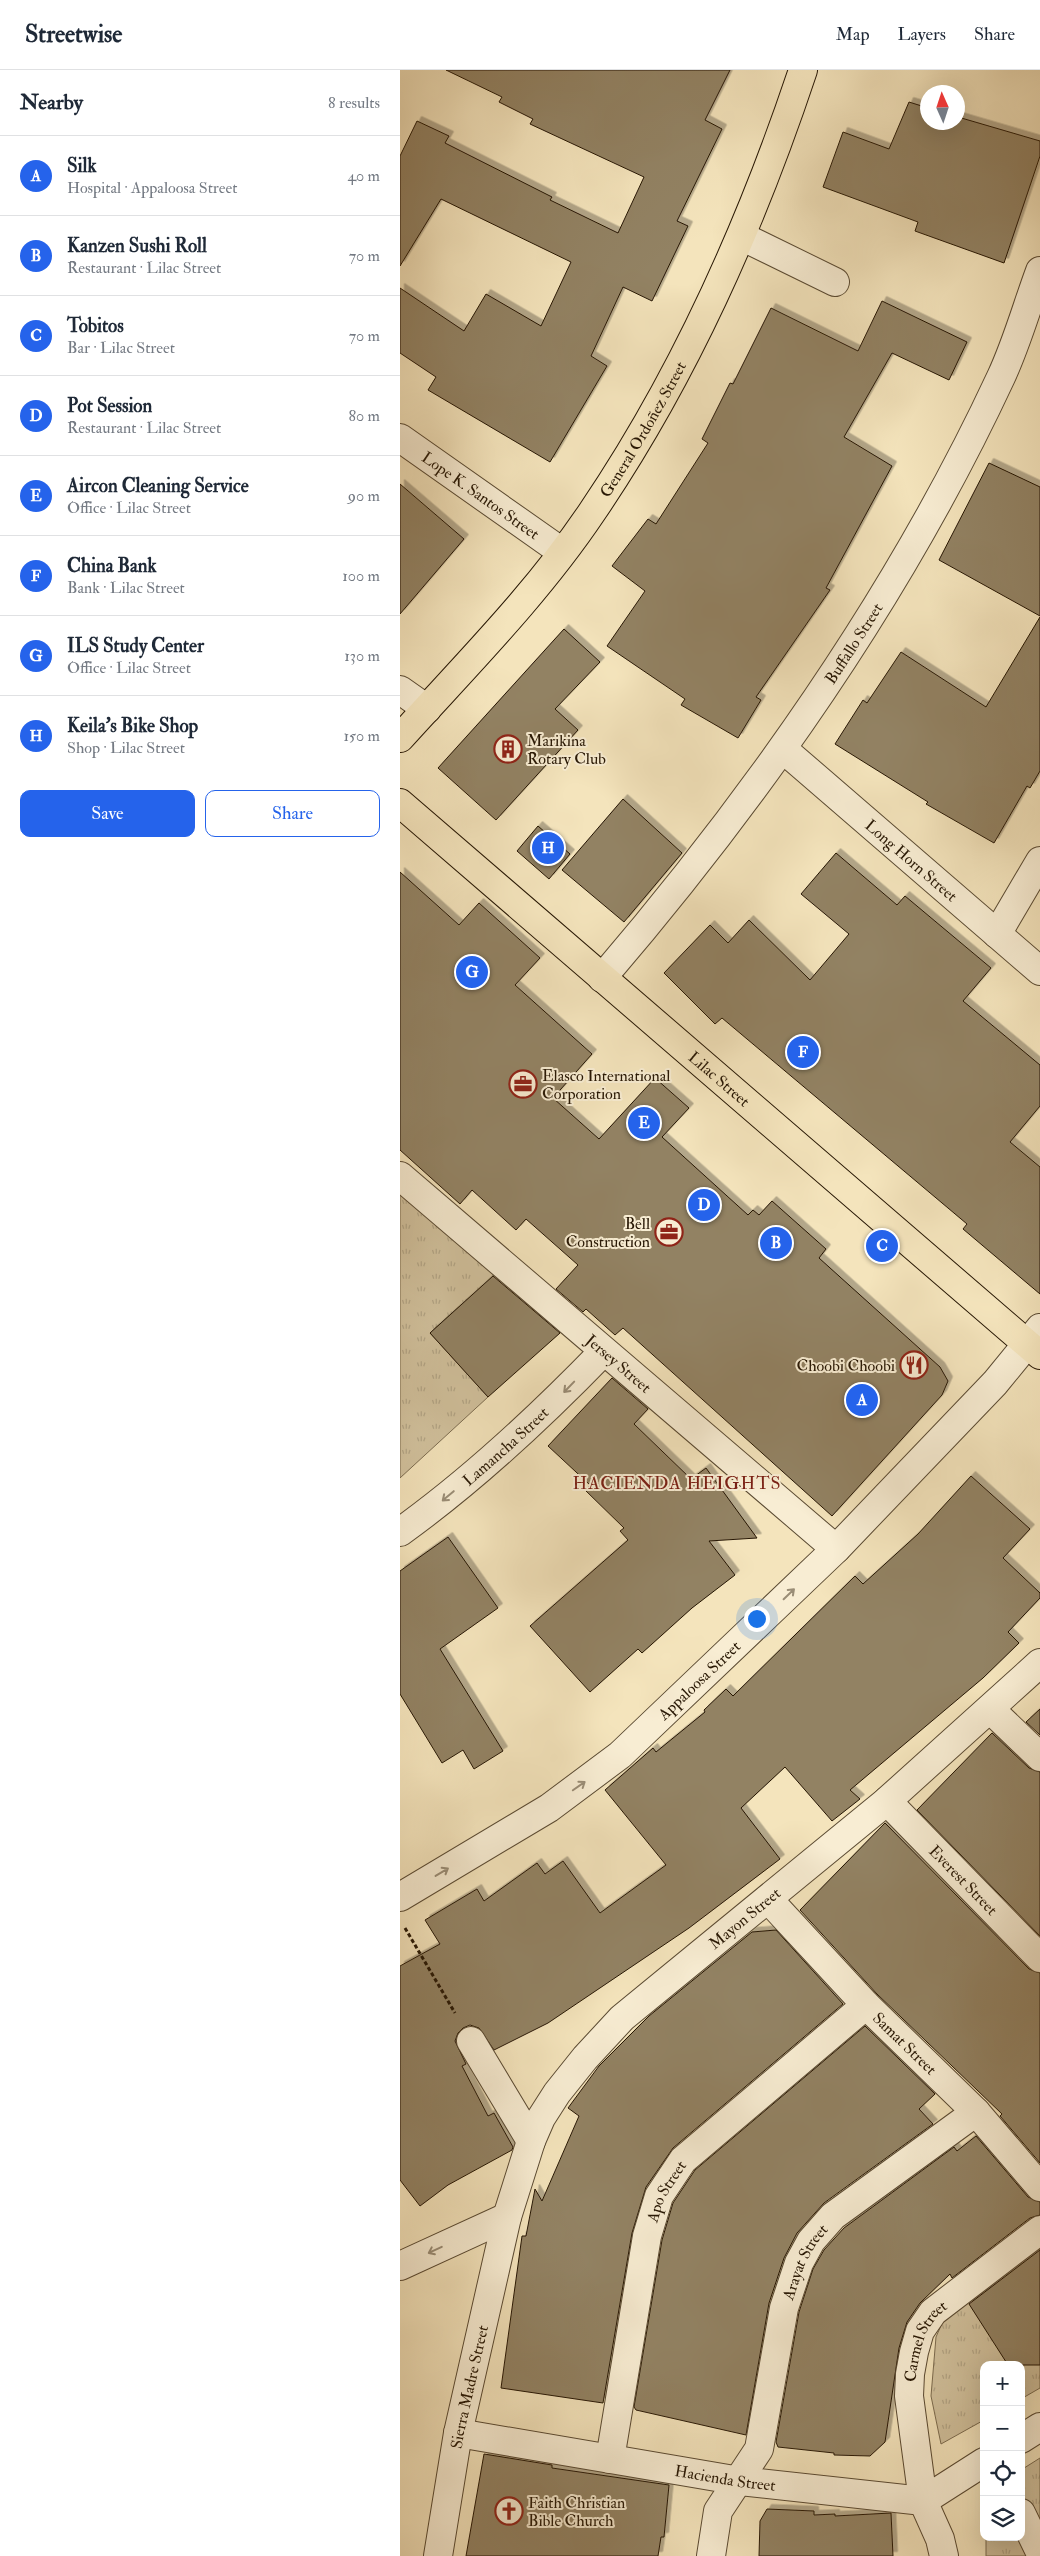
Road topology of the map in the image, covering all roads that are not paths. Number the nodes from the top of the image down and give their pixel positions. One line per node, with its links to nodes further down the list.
1 (803, 70): 2 (main road, General Ordoñez Street)
2 (741, 236): 4 (street); 6 (main road, General Ordoñez Street)
3 (1040, 271): 10 (street, Buffallo Street)
4 (835, 282)
5 (400, 438): 6 (street, Lope K. Santos Street)
6 (562, 552): 8 (main road, General Ordoñez Street)
7 (400, 690): 8 (street)
8 (427, 709): 9 (main road, General Ordoñez Street)
9 (400, 738)
10 (783, 749): 13 (street, Long Horn Street); 15 (street, Buffallo Street)
11 (400, 803): 15 (main road, Lilac Street)
12 (1040, 861): 13 (street)
13 (997, 934): 14 (street, Long Horn Street)
14 (1040, 971)
15 (602, 978): 17 (main road, Lilac Street)
16 (400, 1176): 18 (street, Jersey Street)
17 (1036, 1342): 20 (street, Appaloosa Street)
18 (603, 1352): 19 (street, Lamancha Street, one-way to 19); 20 (street, Jersey Street)
19 (400, 1532)
20 (836, 1549): 25 (street, Appaloosa Street, one-way to 20)
21 (1040, 1663): 22 (street, Mayon Street)
22 (990, 1709): 23 (street); 24 (street, Mayon Street)
23 (1040, 1757)
24 (887, 1801): 26 (street, Mayon Street); 27 (street, Everest Street)
25 (400, 1898)
26 (768, 1900): 28 (street, Samat Street); 31 (street, Mayon Street)
27 (1040, 1958)
28 (866, 2005): 30 (street, Samat Street); 39 (street, Apo Street)
29 (471, 2041): 31 (street)
30 (976, 2112): 32 (street, Samat Street); 41 (street, Arayat Street)
31 (531, 2141): 33 (street, Mayon Street)
32 (1040, 2187)
33 (507, 2217): 35 (street, one-way to 35); 37 (street, Sierra Madre Street)
34 (1040, 2230): 42 (street, Carmel Street)
35 (400, 2266)
36 (1040, 2427): 38 (street)
37 (458, 2433): 39 (street, Hacienda Street); 45 (street, Sierra Madre Street)
38 (1025, 2436)
39 (610, 2459): 41 (street, Hacienda Street)
40 (980, 2465): 42 (street)
41 (740, 2481): 42 (street, Hacienda Street); 46 (street, Arayat Street)
42 (923, 2501): 47 (street, Carmel Street)
43 (1025, 2521): 44 (street)
44 (1040, 2552)
45 (438, 2556)
46 (711, 2556)
47 (944, 2556)

